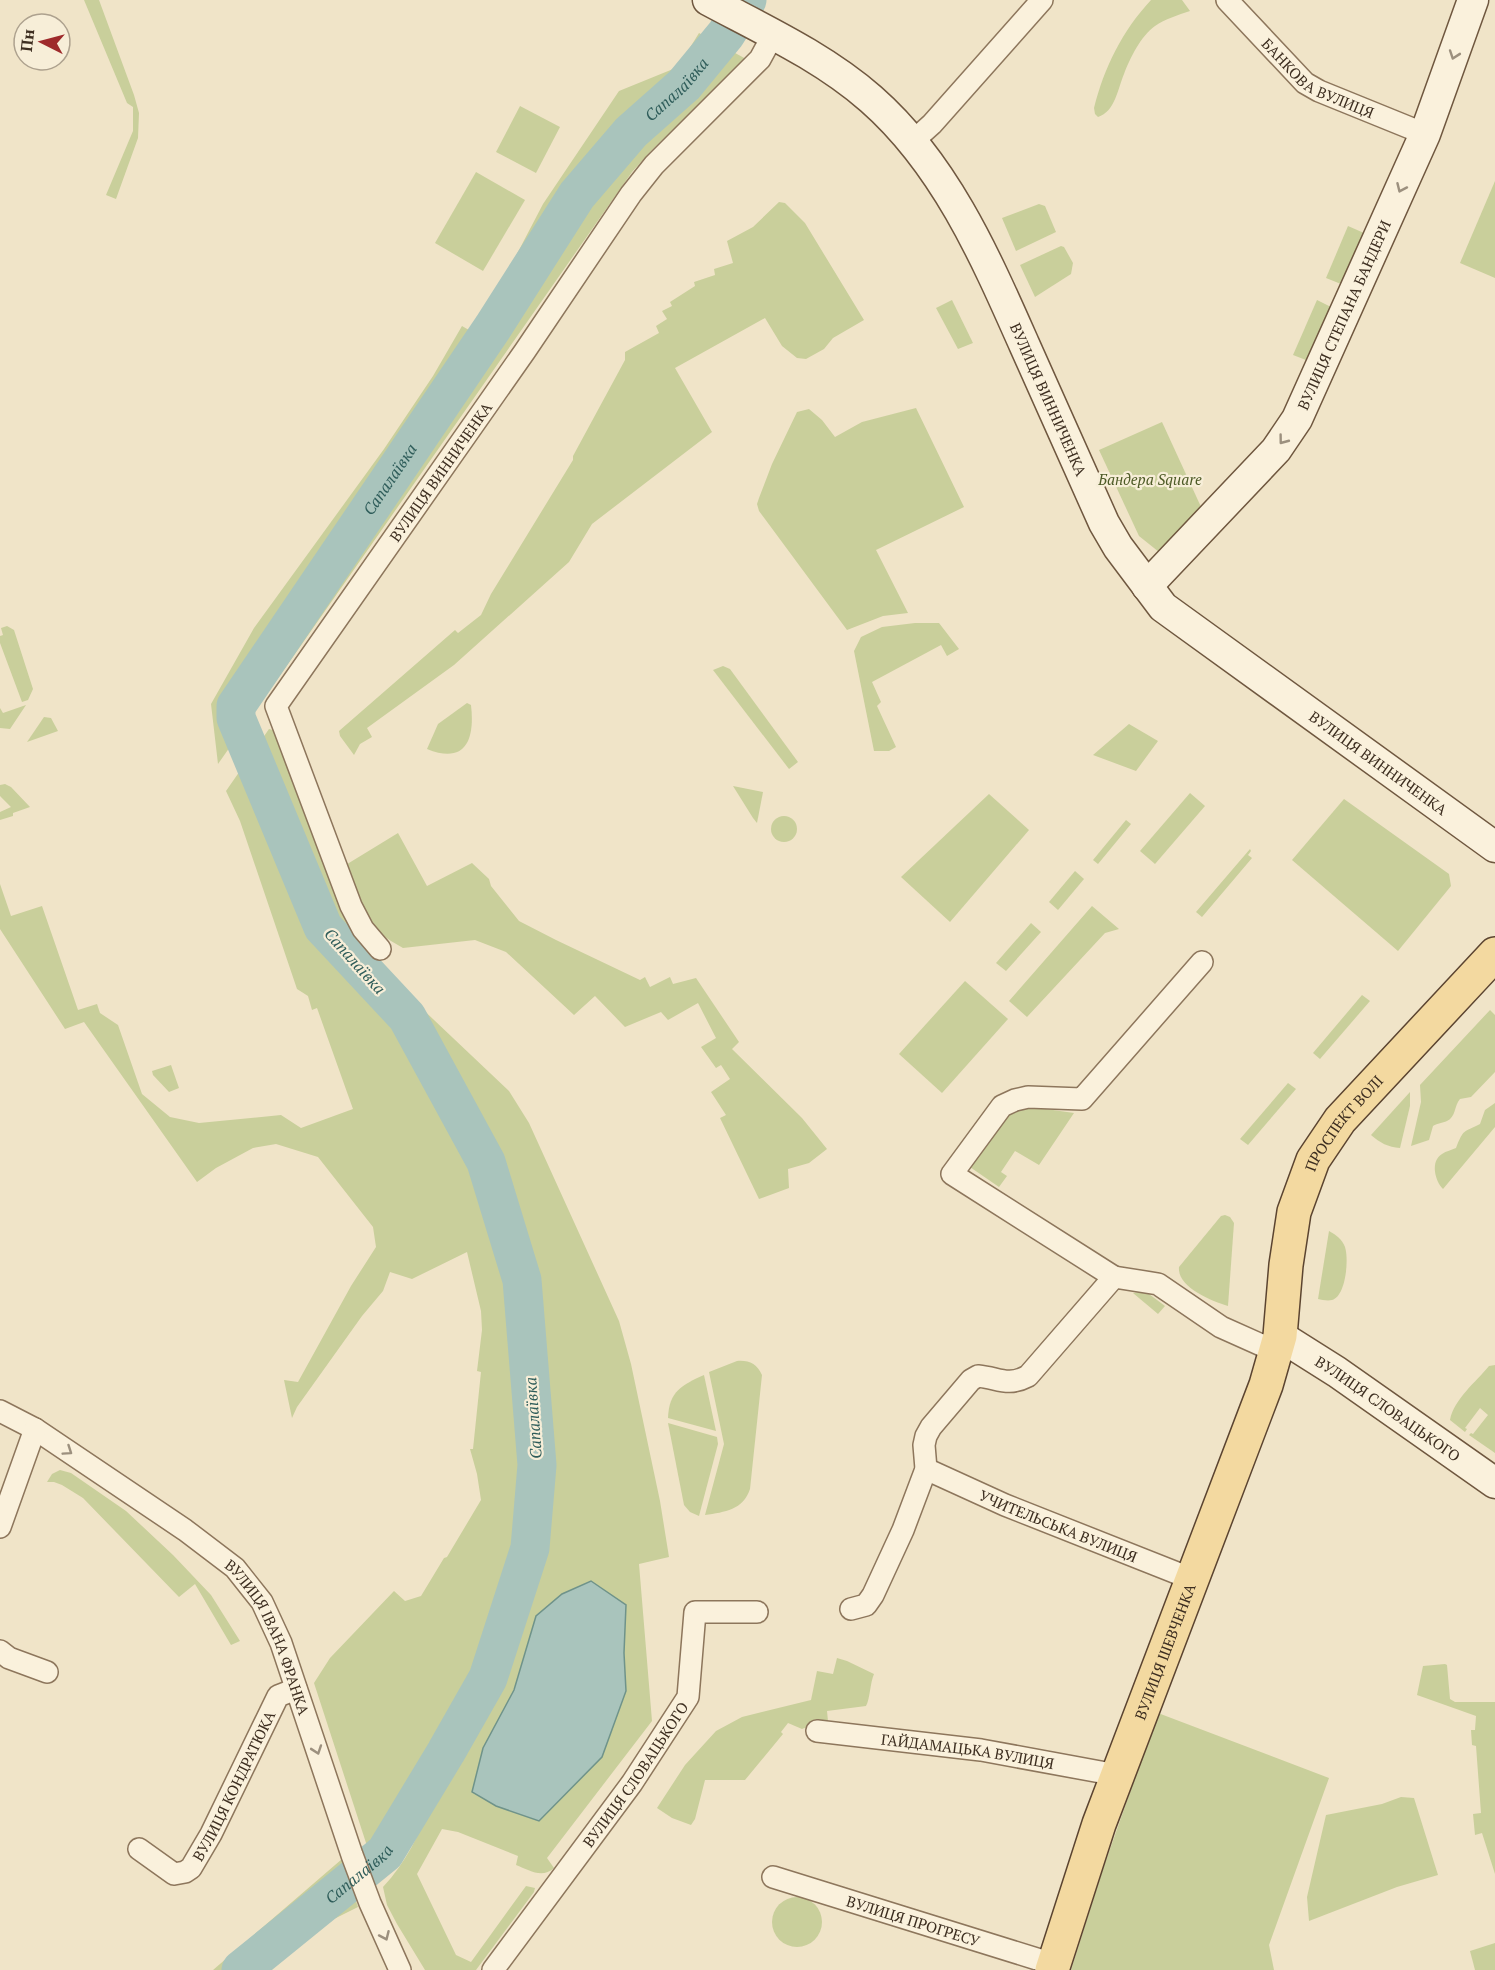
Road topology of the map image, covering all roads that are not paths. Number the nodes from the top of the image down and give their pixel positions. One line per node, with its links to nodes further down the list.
1 (1042, 0): 7 (street)
2 (1227, 0): 6 (street, БАНКОВА ВУЛИЦЯ)
3 (1473, 0): 6 (street, ВУЛИЦЯ СТЕПАНА БАНДЕРИ, one-way to 6)
4 (711, 2): 5 (street, ВУЛИЦЯ ВИННИЧЕНКА)
5 (764, 30): 7 (street, ВУЛИЦЯ ВИННИЧЕНКА); 10 (street, ВУЛИЦЯ ВИННИЧЕНКА)
6 (1425, 134): 8 (street, ВУЛИЦЯ СТЕПАНА БАНДЕРИ, one-way to 8)
7 (912, 142): 8 (street, ВУЛИЦЯ ВИННИЧЕНКА)
8 (1147, 586): 9 (street, ВУЛИЦЯ ВИННИЧЕНКА)
9 (1495, 847)
10 (380, 949)
11 (1495, 954): 14 (main road, ПРОСПЕКТ ВОЛІ)
12 (1202, 962): 13 (street, ВУЛИЦЯ СЛОВАЦЬКОГО)
13 (1114, 1277): 14 (street, ВУЛИЦЯ СЛОВАЦЬКОГО); 17 (street)
14 (1279, 1344): 18 (street, ВУЛИЦЯ СЛОВАЦЬКОГО); 20 (main road, ВУЛИЦЯ ШЕВЧЕНКА)
15 (0, 1411): 16 (street, ВУЛИЦЯ ІВАНА ФРАНКА)
16 (35, 1429): 19 (street); 25 (street, ВУЛИЦЯ ІВАНА ФРАНКА, one-way to 25)
17 (926, 1469): 20 (street, УЧИТЕЛЬСЬКА ВУЛИЦЯ); 21 (street)
18 (1495, 1483)
19 (0, 1527)
20 (1192, 1579): 27 (main road, ВУЛИЦЯ ШЕВЧЕНКА)
21 (851, 1609)
22 (757, 1612): 32 (street, ВУЛИЦЯ СЛОВАЦЬКОГО)
23 (0, 1651): 24 (street)
24 (46, 1672)
25 (296, 1689): 28 (street, ВУЛИЦЯ КОНДРАТЮКА); 31 (street, ВУЛИЦЯ ІВАНА ФРАНКА, one-way to 31)
26 (817, 1731): 27 (street, ГАЙДАМАЦЬКА ВУЛИЦЯ)
27 (1117, 1775): 30 (main road, ВУЛИЦЯ ШЕВЧЕНКА)
28 (139, 1849)
29 (773, 1877): 30 (street, ВУЛИЦЯ ПРОГРЕСУ)
30 (1052, 1967)
31 (400, 1970)
32 (493, 1970)

